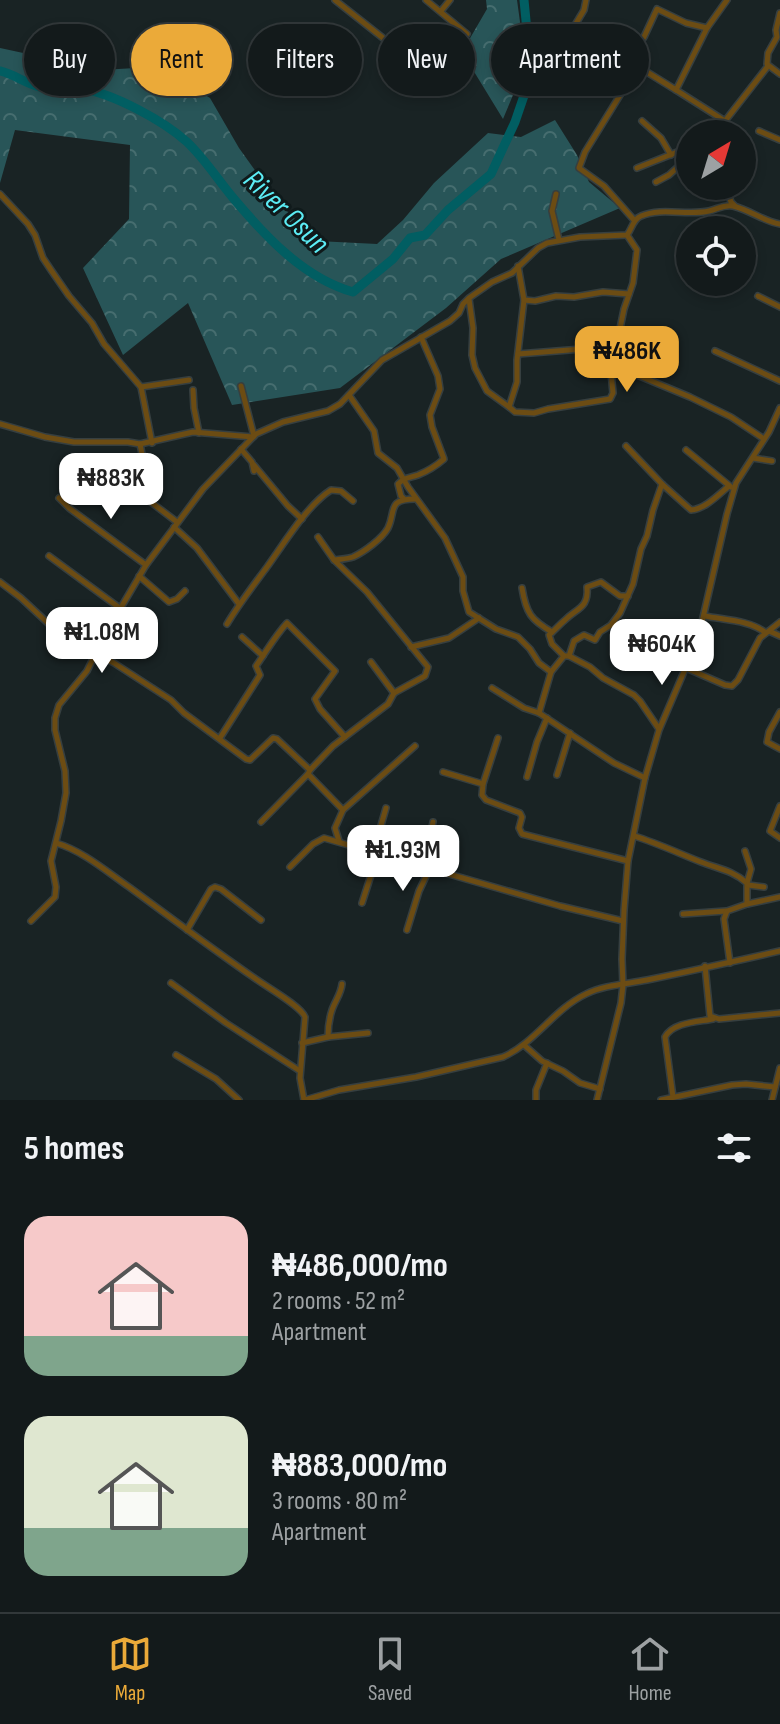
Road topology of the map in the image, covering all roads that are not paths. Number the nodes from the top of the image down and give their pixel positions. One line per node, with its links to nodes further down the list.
1 (335, 0): 12 (street)
2 (426, 0): 6 (street)
3 (450, 0): 6 (street)
4 (586, 0): 9 (street)
5 (727, 0): 11 (street)
6 (441, 11): 8 (street)
7 (780, 13): 13 (street)
8 (456, 24)
9 (576, 24)
10 (649, 26): 11 (street)
11 (707, 28): 16 (street)
12 (378, 34)
13 (767, 64): 15 (street); 19 (street)
14 (649, 73): 16 (street)
15 (780, 74)
16 (676, 90): 18 (street)
17 (620, 96): 32 (street)
18 (723, 120)
19 (726, 120)
20 (642, 121): 24 (street)
21 (759, 131): 22 (street)
22 (780, 140)
23 (676, 153): 24 (street)
24 (671, 155): 25 (street)
25 (637, 168)
26 (676, 169): 27 (street)
27 (656, 182)
28 (0, 194): 50 (street)
29 (556, 194): 35 (street)
30 (730, 200): 31 (street)
31 (735, 206): 32 (street); 33 (street)
32 (634, 220): 34 (street)
33 (780, 224)
34 (627, 235): 35 (street); 37 (street)
35 (559, 240): 36 (street)
36 (518, 266): 39 (street); 40 (street)
37 (629, 294): 40 (street); 43 (street)
38 (758, 296): 41 (street)
39 (469, 298): 42 (street); 53 (street)
40 (524, 300): 45 (street)
41 (780, 307)
42 (421, 337): 52 (street); 66 (street)
43 (618, 342): 45 (street); 46 (street)
44 (715, 351): 48 (street)
45 (518, 354): 53 (street)
46 (613, 365): 53 (street); 58 (street)
47 (189, 380): 50 (street)
48 (780, 381)
49 (241, 386): 57 (street)
50 (141, 387): 59 (street)
51 (193, 390): 56 (street)
52 (349, 395): 57 (street); 66 (street)
53 (509, 407)
54 (780, 408): 58 (street)
55 (0, 424): 60 (street)
56 (199, 433): 57 (street); 59 (street)
57 (254, 437): 62 (street)
58 (764, 439): 64 (street)
59 (152, 443): 60 (street)
60 (140, 444): 74 (street)
61 (626, 446): 67 (street)
62 (241, 449): 73 (street); 74 (street)
63 (686, 450): 68 (street)
64 (753, 458): 65 (street); 68 (street)
65 (772, 461)
66 (403, 479): 70 (street); 71 (street)
67 (662, 484): 68 (street); 83 (street)
68 (732, 487): 86 (street)
69 (59, 498): 78 (street)
70 (404, 499): 71 (street); 77 (street)
71 (416, 499): 87 (street)
72 (353, 501): 73 (street)
73 (302, 519): 84 (street)
74 (176, 524): 78 (street); 84 (street)
75 (318, 537): 77 (street)
76 (49, 556): 85 (street)
77 (334, 560): 94 (street)
78 (146, 565): 79 (street)
79 (139, 576): 82 (street); 85 (street)
80 (0, 582): 95 (street)
81 (522, 588): 90 (street)
82 (185, 591)
83 (628, 596): 90 (street); 97 (street)
84 (239, 604): 89 (street)
85 (121, 609): 95 (street)
86 (705, 616): 91 (street); 99 (street)
87 (479, 618): 94 (street); 100 (street)
88 (780, 622): 91 (street)
89 (227, 624)
90 (552, 632): 97 (street)
91 (768, 632): 92 (street); 99 (street)
92 (780, 636)
93 (242, 637): 96 (street)
94 (411, 647): 102 (street)
95 (97, 653): 109 (street); 127 (street)
96 (263, 656): 108 (street); 109 (street)
97 (567, 656): 100 (street); 106 (street)
98 (371, 662): 102 (street)
99 (686, 668): 106 (street)
100 (551, 672): 104 (street)
101 (492, 688): 104 (street)
102 (394, 693): 108 (street)
103 (780, 712): 112 (street)
104 (539, 713): 105 (street)
105 (547, 718): 107 (street); 116 (street)
106 (659, 730): 117 (street)
107 (570, 733): 115 (street); 117 (street)
108 (345, 737): 113 (street)
109 (220, 738): 113 (street)
110 (498, 738): 118 (street)
111 (415, 746): 121 (street)
112 (780, 749)
113 (309, 772): 121 (street); 122 (street)
114 (443, 772): 118 (street)
115 (557, 775)
116 (527, 777)
117 (645, 778): 124 (street)
118 (483, 784): 131 (street)
119 (780, 806): 125 (street)
120 (386, 808): 129 (street)
121 (343, 810): 126 (street)
122 (261, 822)
123 (433, 822): 133 (street)
124 (634, 836): 131 (street); 134 (street)
125 (780, 838)
126 (339, 841): 129 (street); 132 (street)
127 (56, 843): 142 (street); 144 (street)
128 (745, 851): 134 (street)
129 (373, 853): 130 (street)
130 (385, 856): 133 (street); 137 (street)
131 (628, 861): 143 (street)
132 (290, 867)
133 (427, 868): 143 (street); 145 (street)
134 (748, 884): 135 (street); 138 (street)
135 (764, 887)
136 (780, 897): 138 (street)
137 (362, 903)
138 (747, 904): 139 (street)
139 (727, 911): 140 (street); 147 (street)
140 (683, 914)
141 (261, 920): 144 (street)
142 (31, 921)
143 (623, 921): 151 (street)
144 (187, 930): 156 (street)
145 (407, 930)
146 (780, 951): 147 (street)
147 (730, 963): 148 (street)
148 (705, 966): 151 (street); 153 (street)
149 (171, 983): 161 (street)
150 (342, 984): 155 (street)
151 (623, 985): 157 (street); 163 (street)
152 (780, 1013): 153 (street)
153 (714, 1018): 164 (street)
154 (368, 1033): 155 (street)
155 (328, 1037): 156 (street)
156 (302, 1043): 161 (street)
157 (524, 1045): 159 (street); 166 (street)
158 (176, 1055): 165 (street)
159 (547, 1063): 163 (street); 167 (street)
160 (780, 1068): 162 (street)
161 (300, 1071): 166 (street)
162 (775, 1087): 164 (street); 170 (street)
163 (600, 1089): 168 (street)
164 (673, 1097): 169 (street)
165 (239, 1100)
166 (304, 1100)
167 (536, 1100)
168 (597, 1100)
169 (661, 1100)
170 (772, 1100)

